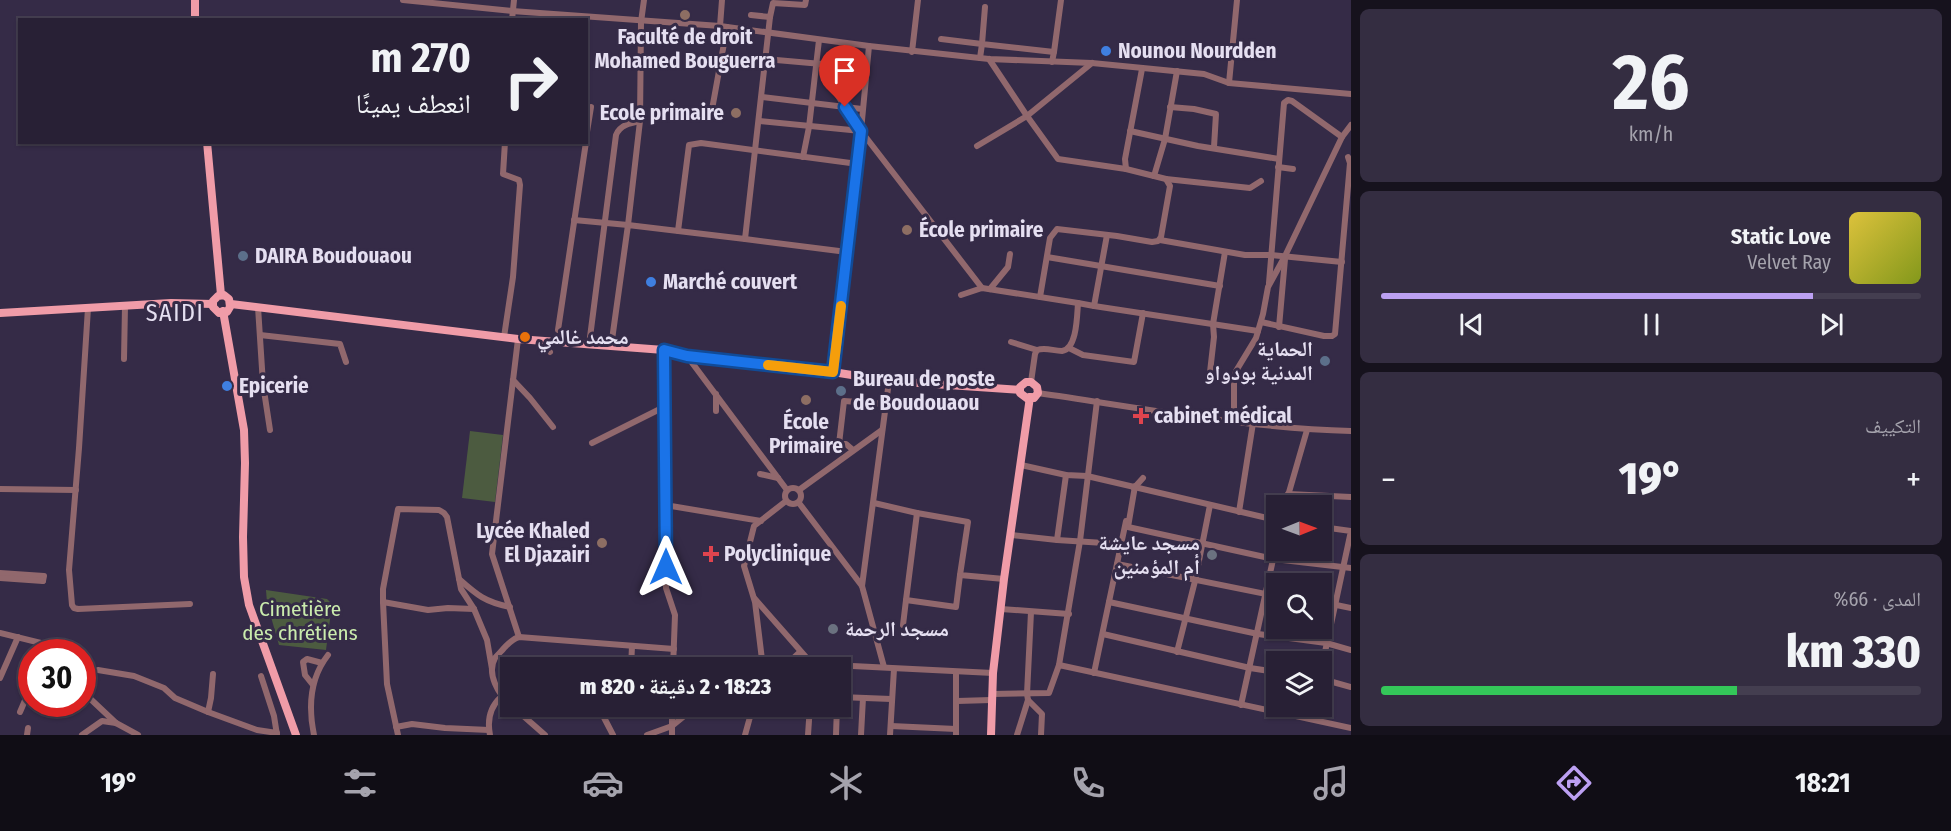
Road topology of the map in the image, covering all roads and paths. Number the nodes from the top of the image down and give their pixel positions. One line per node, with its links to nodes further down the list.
1 (195, 0): 16 (main road)
2 (403, 0): 10 (street)
3 (514, 0): 13 (street)
4 (644, 0): 18 (street)
5 (722, 0): 19 (street)
6 (806, 0): 11 (street)
7 (918, 0): 21 (street)
8 (1061, 0): 28 (street)
9 (1237, 0): 39 (street)
10 (417, 1): 13 (street)
11 (773, 2): 15 (street)
12 (985, 7): 25 (street)
13 (512, 11): 17 (street); 18 (street)
14 (751, 15): 15 (street)
15 (770, 17): 20 (street)
16 (195, 18)
17 (512, 18)
18 (641, 22): 19 (street); 49 (street)
19 (724, 27): 20 (street); 47 (street)
20 (768, 33): 24 (street); 30 (street)
21 (914, 38): 22 (street); 27 (street)
22 (922, 39)
23 (941, 39): 25 (street)
24 (819, 40): 26 (street); 33 (street)
25 (982, 44): 28 (street); 29 (street)
26 (869, 46): 27 (street); 35 (street)
27 (912, 52): 29 (street)
28 (1054, 52): 32 (street)
29 (980, 58): 31 (street)
30 (765, 59): 33 (street); 41 (street)
31 (989, 59): 32 (street); 48 (street)
32 (1052, 62): 34 (street)
33 (816, 63): 35 (street); 42 (street)
34 (1092, 63): 36 (street); 48 (street)
35 (867, 68): 46 (street)
36 (1142, 69): 37 (street); 55 (street)
37 (1177, 71): 39 (street); 45 (street)
38 (829, 81): 44 (street)
39 (1228, 83): 40 (street)
40 (1351, 94)
41 (762, 97): 42 (street); 50 (street)
42 (811, 103): 44 (street); 53 (street)
43 (591, 107): 52 (street)
44 (845, 107): 46 (street); 54 (street)
45 (1170, 107): 57 (street); 62 (street)
46 (862, 109): 54 (street)
47 (711, 115)
48 (1027, 116): 61 (street); 70 (street)
49 (640, 121): 75 (street); 76 (street)
50 (760, 121): 53 (street); 63 (street)
51 (1351, 125): 56 (street)
52 (588, 126)
53 (809, 127): 54 (street); 64 (street)
54 (861, 131): 67 (street); 92 (street)
55 (1130, 131): 57 (street); 70 (street)
56 (1342, 137): 66 (street); 86 (street)
57 (1165, 139): 62 (street); 71 (street)
58 (207, 144): 93 (main road)
59 (505, 144): 112 (street)
60 (586, 144): 74 (street)
61 (977, 146)
62 (1214, 147): 66 (street)
63 (756, 151): 64 (street); 77 (street); 80 (street)
64 (803, 157): 67 (street)
65 (1348, 157): 78 (street)
66 (1279, 159): 68 (street)
67 (858, 164): 82 (street)
68 (1278, 167): 69 (street); 85 (street)
69 (1293, 169)
70 (1126, 170): 71 (street)
71 (1154, 176): 72 (street)
72 (1166, 179): 73 (street); 81 (street)
73 (1261, 181)
74 (574, 220): 75 (street); 109 (street)
75 (605, 223): 76 (street); 116 (street)
76 (628, 225): 77 (street); 117 (street)
77 (678, 231): 80 (street)
78 (1348, 234): 88 (street)
79 (1107, 235): 81 (street); 87 (street); 89 (street)
80 (745, 239): 82 (street)
81 (1160, 240): 83 (street)
82 (847, 252): 125 (street)
83 (1225, 252): 85 (street); 90 (street)
84 (1010, 254): 92 (street)
85 (1271, 255): 86 (street); 91 (street)
86 (1285, 256): 88 (street); 91 (street); 108 (street)
87 (1047, 258): 89 (street); 95 (street)
88 (1342, 262): 108 (street)
89 (1101, 266): 90 (street); 100 (street)
90 (1220, 286): 107 (street)
91 (1268, 287): 106 (street)
92 (986, 289): 94 (street); 95 (street)
93 (221, 295): 97 (main road); 98 (main road)
94 (961, 295)
95 (1040, 297): 96 (street)
96 (1078, 303): 100 (street); 118 (street)
97 (213, 304): 99 (main road); 103 (main road)
98 (231, 304): 101 (main road); 103 (main road)
99 (125, 306): 102 (main road); 123 (street)
100 (1094, 306): 105 (street)
101 (258, 307): 111 (street); 112 (main road)
102 (88, 308): 104 (main road); 155 (street)
103 (223, 311): 266 (main road)
104 (0, 313)
105 (1143, 313): 107 (street); 118 (street)
106 (1261, 322): 108 (street); 110 (street)
107 (1213, 324): 110 (street); 126 (street)
108 (1280, 327)
109 (558, 330)
110 (1258, 331): 138 (street)
111 (260, 335): 124 (street); 141 (street)
112 (504, 337): 113 (main road)
113 (518, 339): 114 (main road); 127 (street)
114 (539, 341): 116 (main road); 121 (street)
115 (1011, 342): 120 (street)
116 (589, 345): 117 (main road)
117 (611, 347): 119 (main road)
118 (1068, 348): 120 (street)
119 (664, 350): 122 (main road); 136 (street)
120 (1037, 350): 129 (street)
121 (550, 352)
122 (687, 356): 125 (main road); 132 (street)
123 (124, 359)
124 (346, 362)
125 (833, 372): 128 (main road)
126 (1210, 372)
127 (513, 380): 140 (street); 193 (street)
128 (889, 381): 130 (main road); 135 (street)
129 (1031, 381): 130 (main road); 131 (main road)
130 (1020, 390): 133 (main road)
131 (1038, 393): 133 (main road); 134 (street)
132 (716, 394): 137 (street); 151 (street)
133 (1030, 397): 147 (main road)
134 (1097, 401): 138 (street); 150 (street)
135 (886, 404): 142 (street); 146 (street)
136 (664, 407): 145 (street); 164 (street)
137 (716, 411)
138 (1234, 421): 139 (street)
139 (1253, 423): 143 (street); 165 (street)
140 (553, 427)
141 (270, 430)
142 (882, 430): 146 (street); 162 (street)
143 (1306, 430): 144 (street); 158 (street)
144 (1351, 431)
145 (592, 442)
146 (853, 450): 157 (street)
147 (1021, 465): 149 (street); 170 (main road)
148 (760, 474): 151 (street)
149 (1066, 474): 150 (street); 171 (street)
150 (1087, 476): 153 (street); 172 (street)
151 (778, 478): 156 (street)
152 (1143, 478): 153 (street)
153 (1135, 486): 163 (street); 173 (street); 174 (street)
154 (0, 489): 155 (street)
155 (76, 490): 192 (street)
156 (787, 490): 157 (street); 160 (street)
157 (799, 490): 161 (street)
158 (1288, 494): 159 (street)
159 (1351, 497)
160 (786, 501): 161 (street); 168 (street)
161 (799, 503): 185 (street)
162 (874, 503): 166 (street); 185 (street)
163 (1210, 505): 165 (street); 173 (street)
164 (665, 506): 168 (street); 209 (street)
165 (1239, 512): 167 (street)
166 (917, 513): 181 (street); 188 (street)
167 (1266, 518)
168 (761, 521): 187 (street)
169 (1332, 528): 178 (street)
170 (1012, 535): 171 (street); 183 (main road)
171 (1057, 540): 172 (street)
172 (1080, 541): 174 (street); 198 (street)
173 (1203, 543): 175 (street); 184 (street)
174 (1120, 544): 177 (street)
175 (1266, 557)
176 (1294, 561): 178 (street)
177 (1117, 564): 184 (street); 190 (street)
178 (1343, 566): 179 (street); 191 (street)
179 (1351, 568)
180 (0, 575): 180 (street)
181 (960, 575): 183 (street); 188 (street)
182 (459, 579): 189 (street); 193 (street); 195 (street)
183 (1004, 579): 196 (main road)
184 (1195, 581): 186 (street); 199 (street)
185 (862, 586): 223 (street)
186 (1266, 595): 203 (street)
187 (755, 599): 212 (street); 217 (street)
188 (906, 600): 200 (street)
189 (383, 602): 195 (street); 259 (street)
190 (1109, 602): 199 (street); 202 (street)
191 (1334, 603): 194 (street); 207 (street)
192 (190, 604)
193 (510, 607): 204 (street)
194 (1351, 608)
195 (474, 609): 225 (street)
196 (1001, 609): 197 (street); 230 (main road)
197 (1031, 612): 198 (street); 240 (street)
198 (1069, 614): 221 (street)
199 (1185, 620): 203 (street); 213 (street)
200 (903, 625)
201 (0, 633): 205 (street)
202 (1103, 634): 213 (street); 231 (street)
203 (1258, 634): 207 (street); 224 (street)
204 (517, 635): 208 (street); 225 (street)
205 (18, 637): 206 (street); 234 (street)
206 (26, 639)
207 (1326, 643): 210 (street); 211 (street)
208 (632, 646): 209 (street); 215 (street)
209 (674, 649): 216 (street)
210 (1351, 650)
211 (1325, 651)
212 (800, 652): 218 (street); 219 (street)
213 (1177, 652): 224 (street)
214 (328, 655): 220 (street)
215 (632, 657)
216 (674, 657)
217 (762, 657)
218 (795, 657)
219 (804, 657)
220 (322, 663): 236 (street); 236 (street)
221 (1059, 665): 231 (street); 240 (street)
222 (851, 667): 223 (street)
223 (884, 667): 226 (street)
224 (1250, 668): 228 (street); 247 (street)
225 (492, 669): 238 (street)
226 (894, 669): 229 (street); 244 (street)
227 (98, 670): 248 (street)
228 (1266, 670)
229 (956, 672): 230 (street); 245 (street)
230 (993, 673): 239 (main road)
231 (1094, 673): 247 (street)
232 (213, 674): 248 (street)
233 (261, 676): 263 (street)
234 (0, 678)
235 (1332, 681): 237 (street)
236 (313, 685): 267 (street)
237 (1351, 687)
238 (500, 695)
239 (992, 697): 240 (street); 245 (street); 278 (main road)
240 (1027, 697): 279 (street); 280 (street)
241 (500, 698): 261 (street)
242 (851, 698): 243 (street)
243 (863, 698): 244 (street); 276 (street)
244 (891, 699): 258 (street)
245 (957, 701): 262 (street)
246 (96, 704): 256 (street)
247 (1240, 705): 260 (street)
248 (208, 712): 263 (street)
249 (525, 717): 269 (street)
250 (604, 717): 270 (street)
251 (672, 717): 257 (street)
252 (683, 717): 257 (street)
253 (750, 717): 273 (street)
254 (809, 717): 274 (street)
255 (837, 717): 275 (street)
256 (116, 723): 264 (street); 265 (street)
257 (672, 726): 271 (street); 272 (street)
258 (891, 726): 262 (street); 277 (street)
259 (396, 727): 261 (street); 268 (street)
260 (1351, 728)
261 (490, 732)
262 (956, 732)
263 (277, 734)
264 (82, 735)
265 (138, 735)
266 (296, 735)
267 (314, 735)
268 (398, 735)
269 (545, 735)
270 (613, 735)
271 (647, 735)
272 (672, 735)
273 (745, 735)
274 (808, 735)
275 (836, 735)
276 (861, 735)
277 (890, 735)
278 (991, 735)
279 (1017, 735)
280 (1041, 735)

